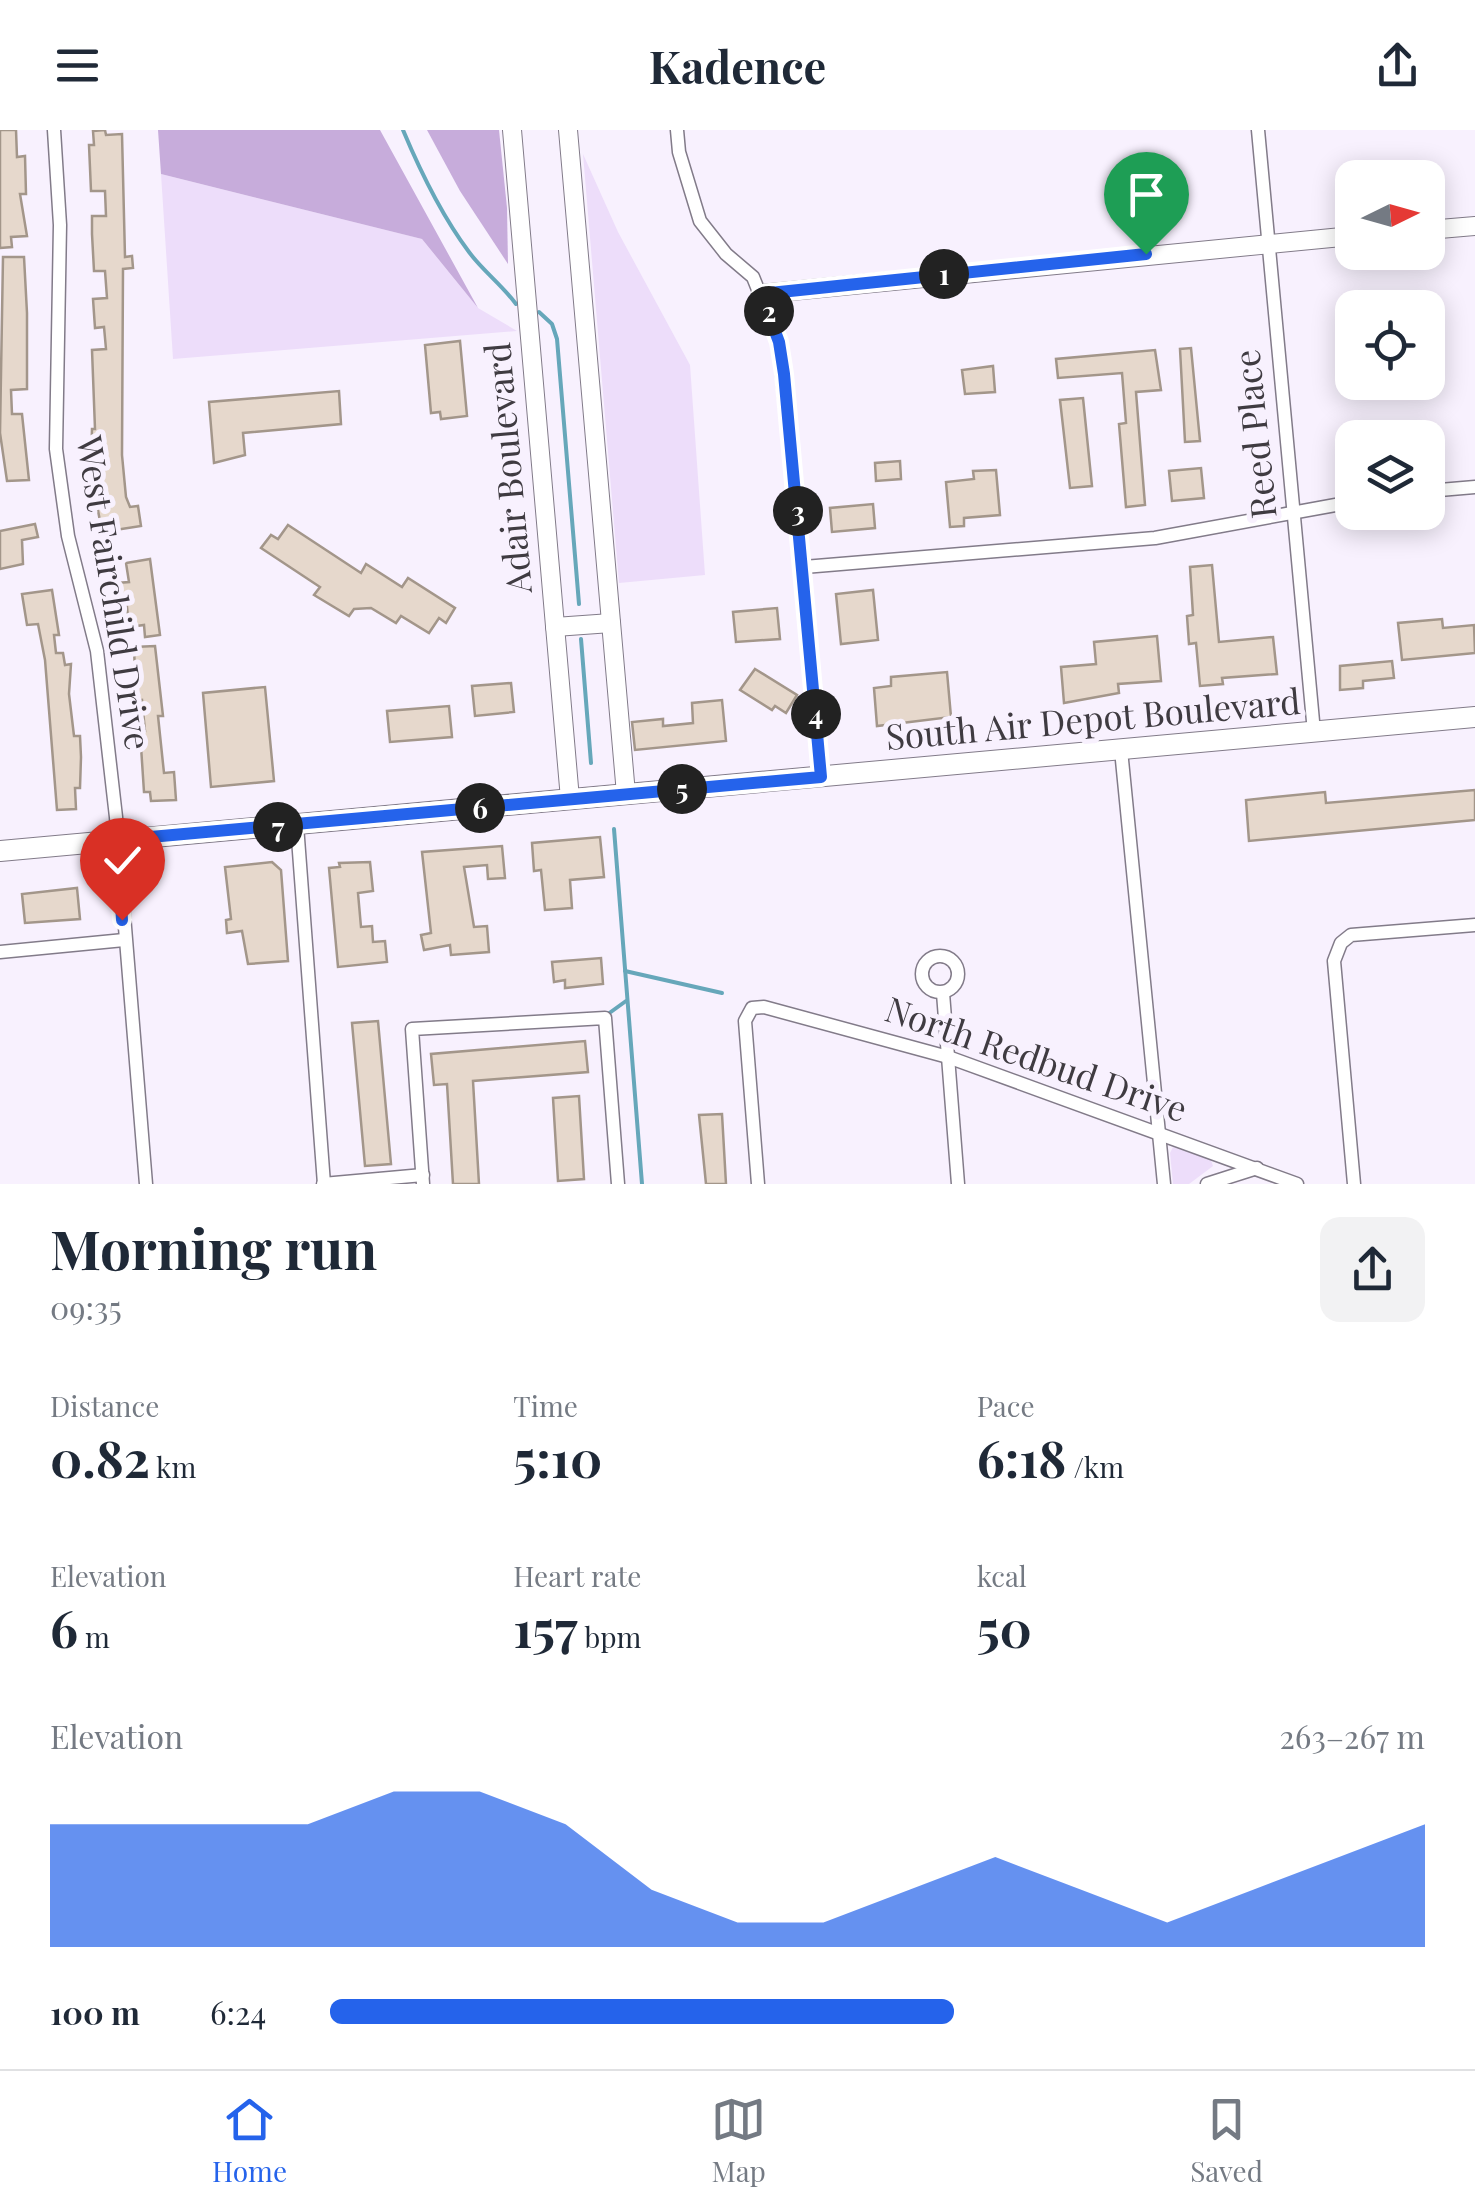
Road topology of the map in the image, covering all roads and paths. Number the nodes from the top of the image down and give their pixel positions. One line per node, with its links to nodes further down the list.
1 (54, 130): 25 (street, West Fairchild Drive)
2 (512, 130): 17 (street, Adair Boulevard)
3 (568, 130): 16 (street)
4 (677, 130): 10 (street)
5 (1258, 130): 9 (street, Reed Place)
6 (1475, 226): 7 (street)
7 (1445, 229)
8 (1335, 237): 9 (street)
9 (1266, 242): 10 (street); 14 (street, Reed Place)
10 (761, 294): 15 (street)
11 (1475, 487): 12 (street)
12 (1445, 490)
13 (1335, 505): 14 (street)
14 (1294, 511): 15 (street); 19 (street, Reed Place)
15 (804, 567): 21 (street)
16 (612, 623): 17 (street); 22 (street)
17 (555, 627): 23 (street, Adair Boulevard)
18 (1475, 717): 19 (main road, South Air Depot Boulevard)
19 (1314, 732): 20 (main road, South Air Depot Boulevard)
20 (1122, 750): 21 (main road, South Air Depot Boulevard); 32 (street)
21 (821, 777): 22 (main road, South Air Depot Boulevard)
22 (626, 794): 23 (main road, South Air Depot Boulevard)
23 (570, 800): 24 (main road, South Air Depot Boulevard)
24 (297, 826): 25 (main road, South Air Depot Boulevard); 36 (street)
25 (117, 840): 26 (main road, South Air Depot Boulevard); 28 (street, West Fairchild Drive)
26 (0, 851)
27 (1475, 925): 43 (street)
28 (124, 940): 29 (street); 35 (street, West Fairchild Drive)
29 (0, 952)
30 (943, 993): 31 (street)
31 (948, 1058): 32 (street, North Redbud Drive); 38 (street, North Redbud Drive); 39 (street)
32 (1159, 1131): 33 (street, North Redbud Drive); 40 (street)
33 (1257, 1168): 41 (street); 42 (street, North Redbud Drive)
34 (423, 1180): 36 (street); 37 (street)
35 (146, 1184)
36 (324, 1184)
37 (618, 1184)
38 (758, 1184)
39 (958, 1184)
40 (1164, 1184)
41 (1207, 1184)
42 (1297, 1184)
43 (1354, 1184)

